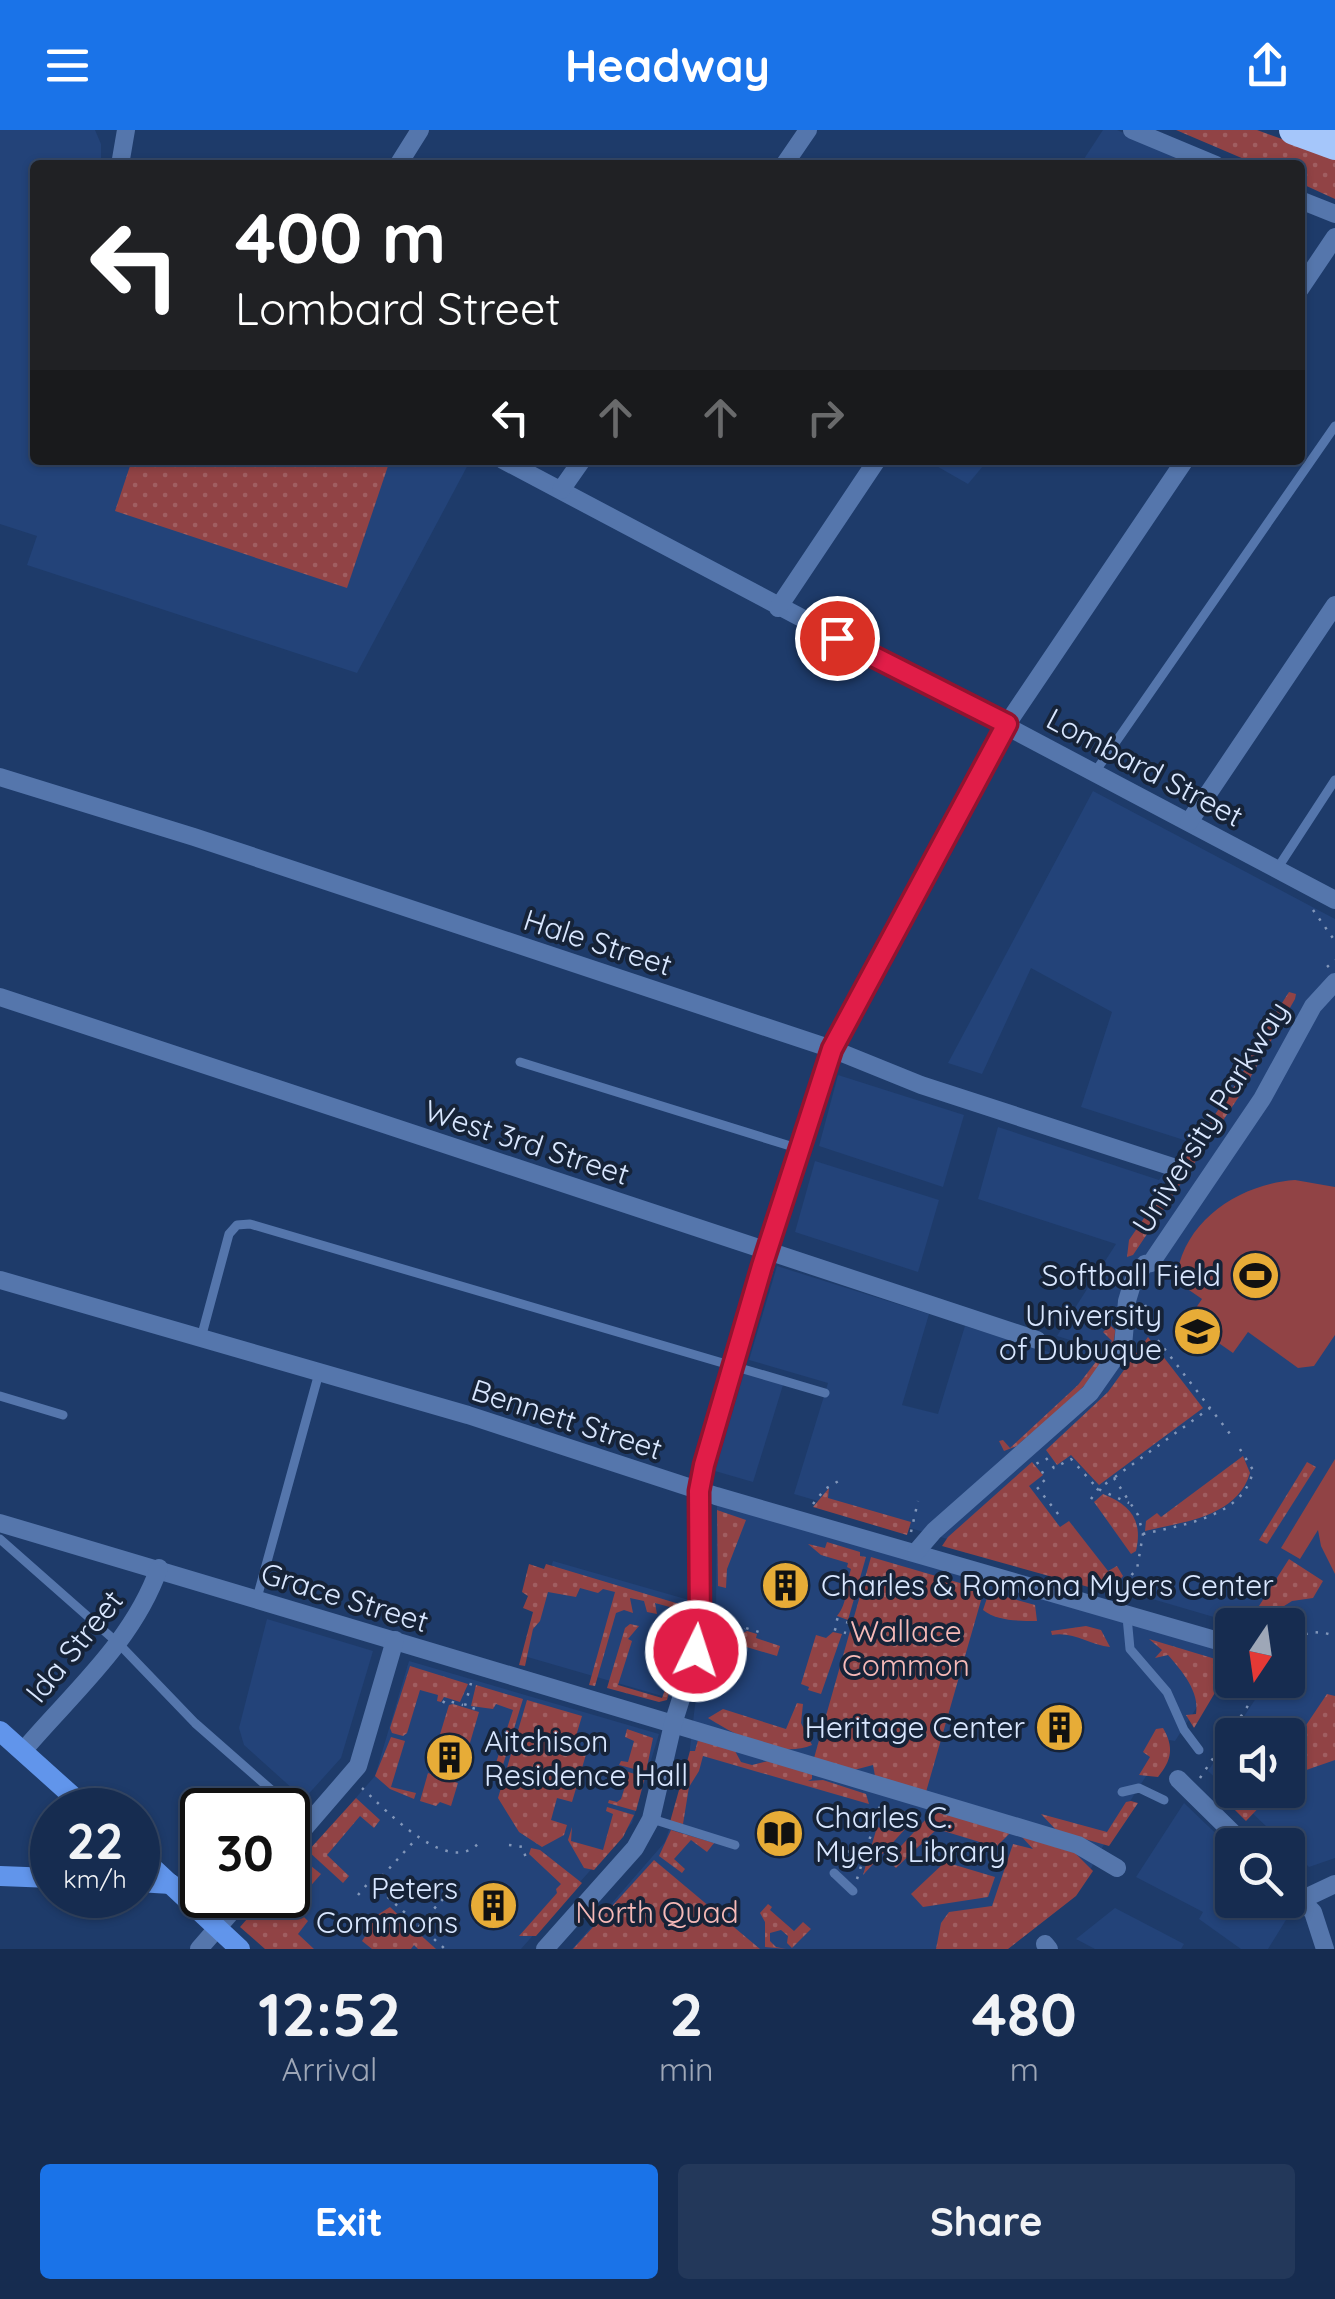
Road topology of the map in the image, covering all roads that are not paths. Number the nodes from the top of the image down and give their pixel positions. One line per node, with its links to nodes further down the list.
1 (126, 130): 7 (street)
2 (420, 130): 8 (street)
3 (808, 130): 9 (street)
4 (1132, 130): 10 (street)
5 (1294, 130): 6 (highway)
6 (1335, 146)
7 (121, 160)
8 (401, 160)
9 (787, 160)
10 (1204, 160)
11 (1305, 202): 12 (street)
12 (1335, 214)
13 (1335, 237): 14 (street)
14 (1305, 282)
15 (1335, 426): 24 (lane)
16 (512, 465): 20 (street, Lombard Street)
17 (578, 465): 20 (street)
18 (874, 465): 22 (street)
19 (1182, 465): 23 (street)
20 (561, 490): 22 (street, Lombard Street)
21 (1335, 605): 27 (street)
22 (778, 608): 23 (street, Lombard Street)
23 (1007, 724): 24 (street, Lombard Street); 32 (street)
24 (1095, 772): 27 (street, Lombard Street)
25 (0, 776): 32 (street, Hale Street)
26 (1335, 780): 28 (lane)
27 (1189, 822): 28 (street, Lombard Street)
28 (1277, 869): 29 (street, Lombard Street)
29 (1335, 900)
30 (1329, 976): 48 (street, University Parkway)
31 (0, 997): 36 (street, West 3rd Street)
32 (832, 1049): 34 (street); 35 (street, Hale Street)
33 (520, 1062): 34 (lane)
34 (800, 1149): 36 (street)
35 (1176, 1168)
36 (768, 1250): 39 (street, West 3rd Street); 40 (street)
37 (0, 1280): 38 (street, Bennett Street)
38 (200, 1338): 40 (lane); 41 (street, Bennett Street)
39 (1037, 1340)
40 (733, 1366): 42 (lane); 45 (street)
41 (319, 1373): 45 (street, Bennett Street); 50 (lane)
42 (825, 1393)
43 (0, 1396): 44 (lane)
44 (63, 1414)
45 (699, 1491): 48 (street, Bennett Street); 55 (street)
46 (0, 1523): 49 (street, Grace Street)
47 (0, 1539): 54 (lane)
48 (912, 1545): 51 (street, Bennett Street)
49 (159, 1568): 50 (street, Grace Street); 54 (street, Ida Street)
50 (256, 1598): 52 (street, Grace Street)
51 (1127, 1614): 53 (street, Bennett Street); 57 (lane)
52 (395, 1640): 55 (street, Grace Street); 65 (street)
53 (1215, 1641)
54 (119, 1644): 58 (street, Ida Street); 61 (lane)
55 (673, 1724): 64 (street); 68 (street, Grace Street)
56 (0, 1731): 58 (main road)
57 (1199, 1750)
58 (23, 1752): 60 (main road)
59 (1183, 1784): 66 (street)
60 (63, 1788)
61 (269, 1788)
62 (1122, 1792): 63 (lane)
63 (1164, 1800)
64 (651, 1819): 67 (lane); 83 (street)
65 (310, 1822)
66 (1228, 1828)
67 (735, 1845)
68 (1117, 1868)
69 (160, 1874): 74 (main road)
70 (834, 1874): 76 (lane)
71 (0, 1876): 72 (main road)
72 (30, 1877)
73 (160, 1883): 74 (main road)
74 (171, 1884): 80 (main road)
75 (1335, 1884): 77 (street)
76 (853, 1891)
77 (1305, 1891)
78 (1305, 1904): 84 (street)
79 (225, 1918): 80 (street)
80 (216, 1928): 81 (street); 82 (main road)
81 (199, 1949)
82 (240, 1949)
83 (545, 1949)
84 (1325, 1949)

